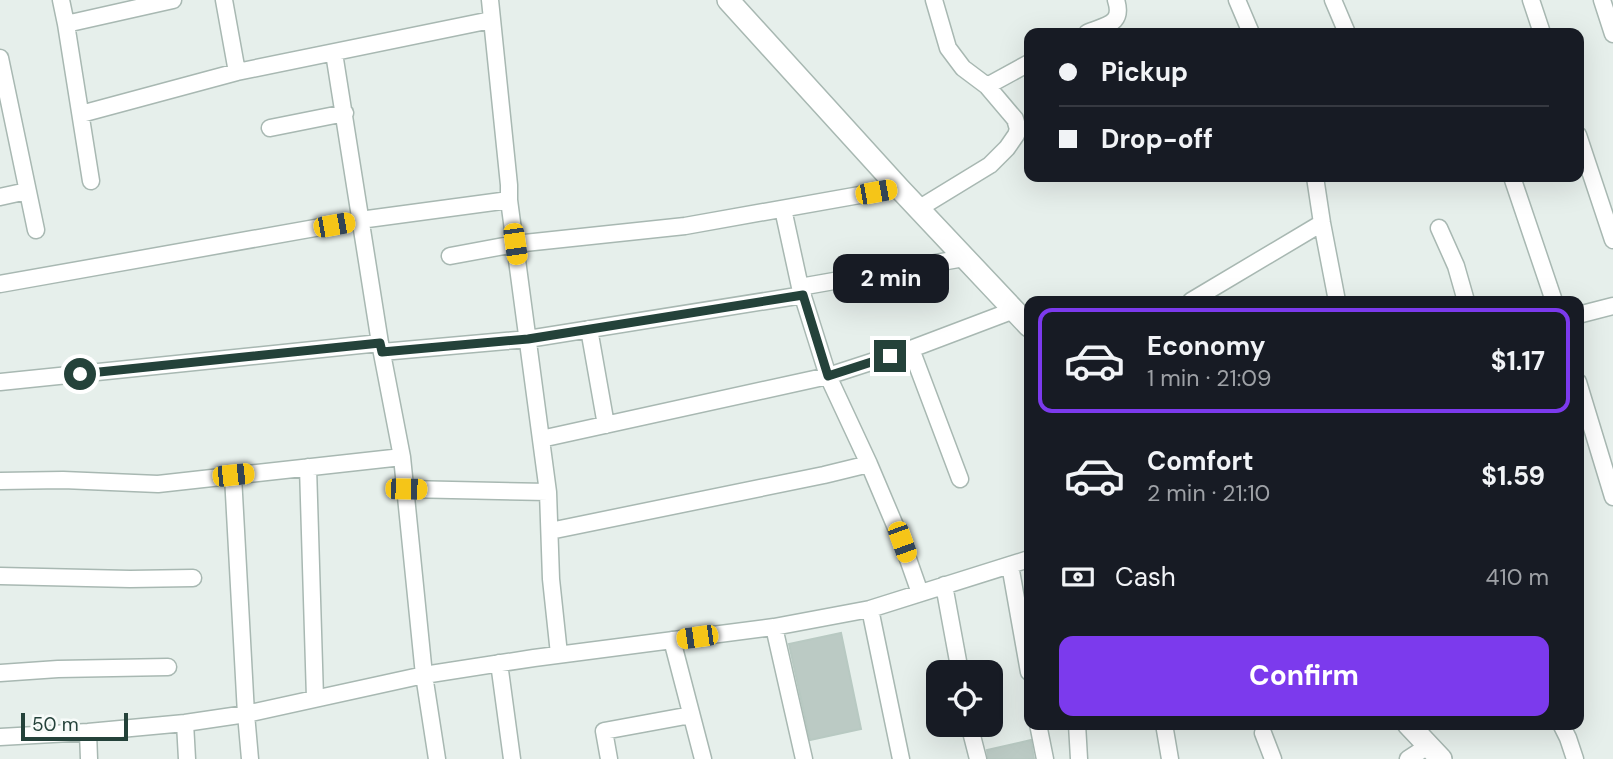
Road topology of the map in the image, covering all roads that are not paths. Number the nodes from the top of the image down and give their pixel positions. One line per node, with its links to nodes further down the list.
1 (61, 0): 13 (street)
2 (173, 0): 13 (street)
3 (224, 0): 22 (street)
4 (490, 0): 12 (street)
5 (728, 0): 31 (street)
6 (933, 0): 23 (street)
7 (1116, 0): 14 (street)
8 (1237, 0): 15 (street)
9 (1333, 0): 16 (street)
10 (1531, 0): 17 (street)
11 (1602, 0): 18 (street)
12 (491, 20): 19 (street); 34 (street)
13 (66, 24): 25 (street)
14 (1099, 28)
15 (1249, 28)
16 (1345, 28)
17 (1540, 28)
18 (1613, 34)
19 (334, 53): 22 (street); 24 (street)
20 (0, 58): 32 (street)
21 (1024, 66): 23 (street)
22 (237, 72): 25 (street)
23 (987, 86): 36 (street)
24 (345, 113): 26 (street); 37 (street)
25 (81, 114): 28 (street)
26 (270, 128)
27 (1584, 153): 41 (street)
28 (91, 181)
29 (1316, 182): 38 (street)
30 (1514, 182): 50 (street)
31 (899, 188): 35 (street); 36 (street)
32 (27, 191): 33 (street); 40 (street)
33 (0, 197)
34 (509, 200): 37 (street); 42 (street)
35 (783, 209): 42 (street); 46 (street)
36 (918, 209): 44 (street)
37 (360, 220): 45 (street); 57 (street)
38 (1322, 223): 47 (street); 48 (street)
39 (1439, 228): 49 (street)
40 (36, 230)
41 (1613, 240)
42 (515, 244): 43 (street); 56 (street)
43 (450, 257)
44 (964, 258): 46 (street); 52 (street)
45 (0, 284)
46 (802, 291): 55 (street); 59 (street)
47 (1199, 296)
48 (1336, 296)
49 (1465, 296)
50 (1552, 296)
51 (1613, 306): 53 (street)
52 (1014, 310): 54 (street); 58 (street)
53 (1584, 313)
54 (1024, 321)
55 (589, 329): 56 (street); 62 (street)
56 (528, 339): 57 (street); 63 (street)
57 (381, 348): 60 (street); 64 (street)
58 (911, 349): 59 (street); 68 (street)
59 (828, 376): 62 (street); 65 (street)
60 (0, 382)
61 (1584, 402): 72 (street)
62 (606, 425): 63 (street)
63 (541, 439): 71 (street)
64 (402, 457): 66 (street); 70 (street)
65 (869, 464): 73 (street); 79 (street)
66 (308, 467): 67 (street); 90 (street)
67 (233, 475): 69 (street); 91 (street)
68 (960, 478)
69 (0, 481)
70 (406, 489): 71 (street); 89 (street)
71 (548, 492): 73 (street)
72 (1613, 497)
73 (550, 531): 84 (street)
74 (1024, 561): 75 (street)
75 (1010, 565): 78 (street); 83 (street)
76 (0, 576): 77 (street)
77 (193, 578)
78 (944, 585): 79 (street); 85 (street)
79 (920, 593): 80 (street)
80 (870, 609): 81 (street); 112 (street)
81 (774, 627): 82 (street); 111 (street)
82 (672, 640): 84 (street); 92 (street)
83 (1024, 643)
84 (559, 654): 86 (street)
85 (958, 660)
86 (499, 663): 89 (street); 108 (street)
87 (168, 667): 88 (street)
88 (0, 673)
89 (424, 675): 90 (street); 107 (street)
90 (315, 698): 91 (street)
91 (246, 714): 93 (street); 106 (street)
92 (691, 715): 109 (street); 110 (street)
93 (185, 723): 99 (street); 105 (street)
94 (1039, 730): 114 (street)
95 (1077, 730): 115 (street)
96 (1165, 730): 116 (street)
97 (1414, 730): 103 (street)
98 (1563, 730): 119 (street)
99 (88, 732): 101 (street); 104 (street)
100 (1263, 733): 117 (street)
101 (0, 737)
102 (972, 737): 113 (street)
103 (1435, 752): 118 (street)
104 (89, 759)
105 (187, 759)
106 (250, 759)
107 (436, 759)
108 (512, 759)
109 (609, 759)
110 (703, 759)
111 (804, 759)
112 (901, 759)
113 (978, 759)
114 (1045, 759)
115 (1079, 759)
116 (1170, 759)
117 (1273, 759)
118 (1408, 759)
119 (1575, 759)

